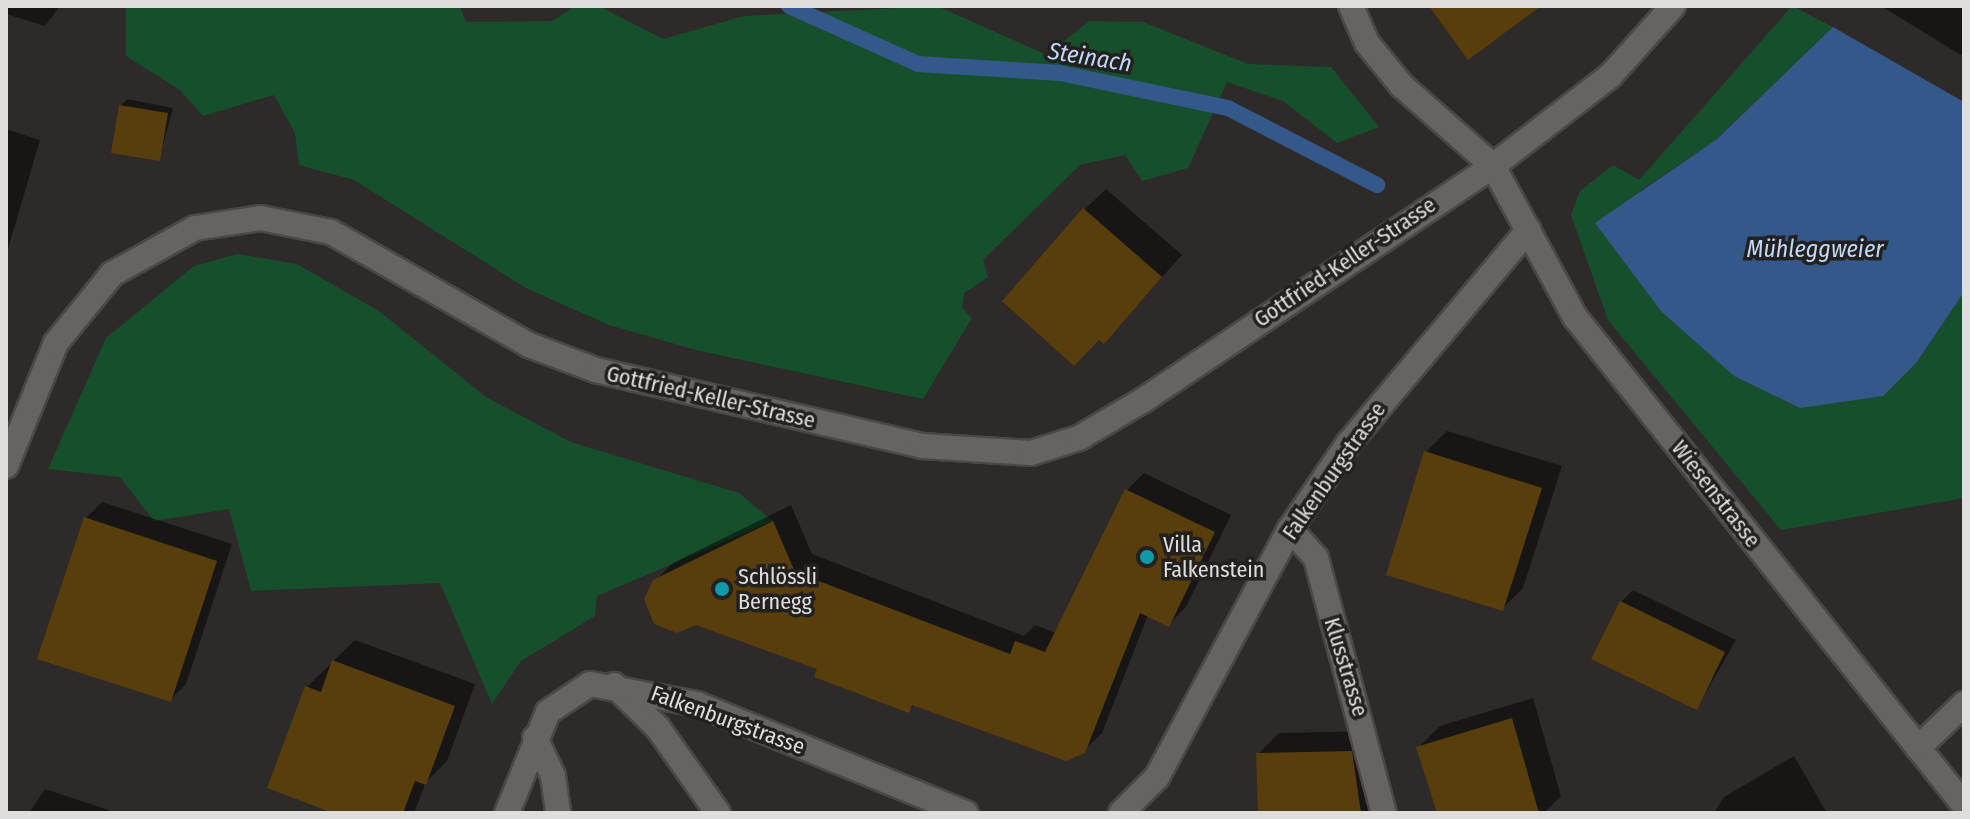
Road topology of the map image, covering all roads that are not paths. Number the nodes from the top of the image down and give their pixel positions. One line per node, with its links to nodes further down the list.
1 (1351, 6): 3 (street)
2 (1673, 6): 3 (street, Gottfried-Keller-Strasse)
3 (1493, 166): 4 (street, Wiesenstrasse); 5 (street, Gottfried-Keller-Strasse)
4 (1528, 230): 6 (street, Falkenburgstrasse); 10 (street, Wiesenstrasse)
5 (6, 466)
6 (1290, 529): 16 (street, Falkenburgstrasse); 17 (street, Klusstrasse)
7 (614, 685): 9 (street, Falkenburgstrasse); 14 (street); 15 (street, Falkenburgstrasse)
8 (1964, 704): 10 (street)
9 (535, 738): 12 (street, Falkenburgstrasse); 13 (street)
10 (1918, 748): 11 (street, Wiesenstrasse)
11 (1964, 805)
12 (507, 813)
13 (558, 813)
14 (718, 813)
15 (966, 813)
16 (1121, 813)
17 (1384, 813)

